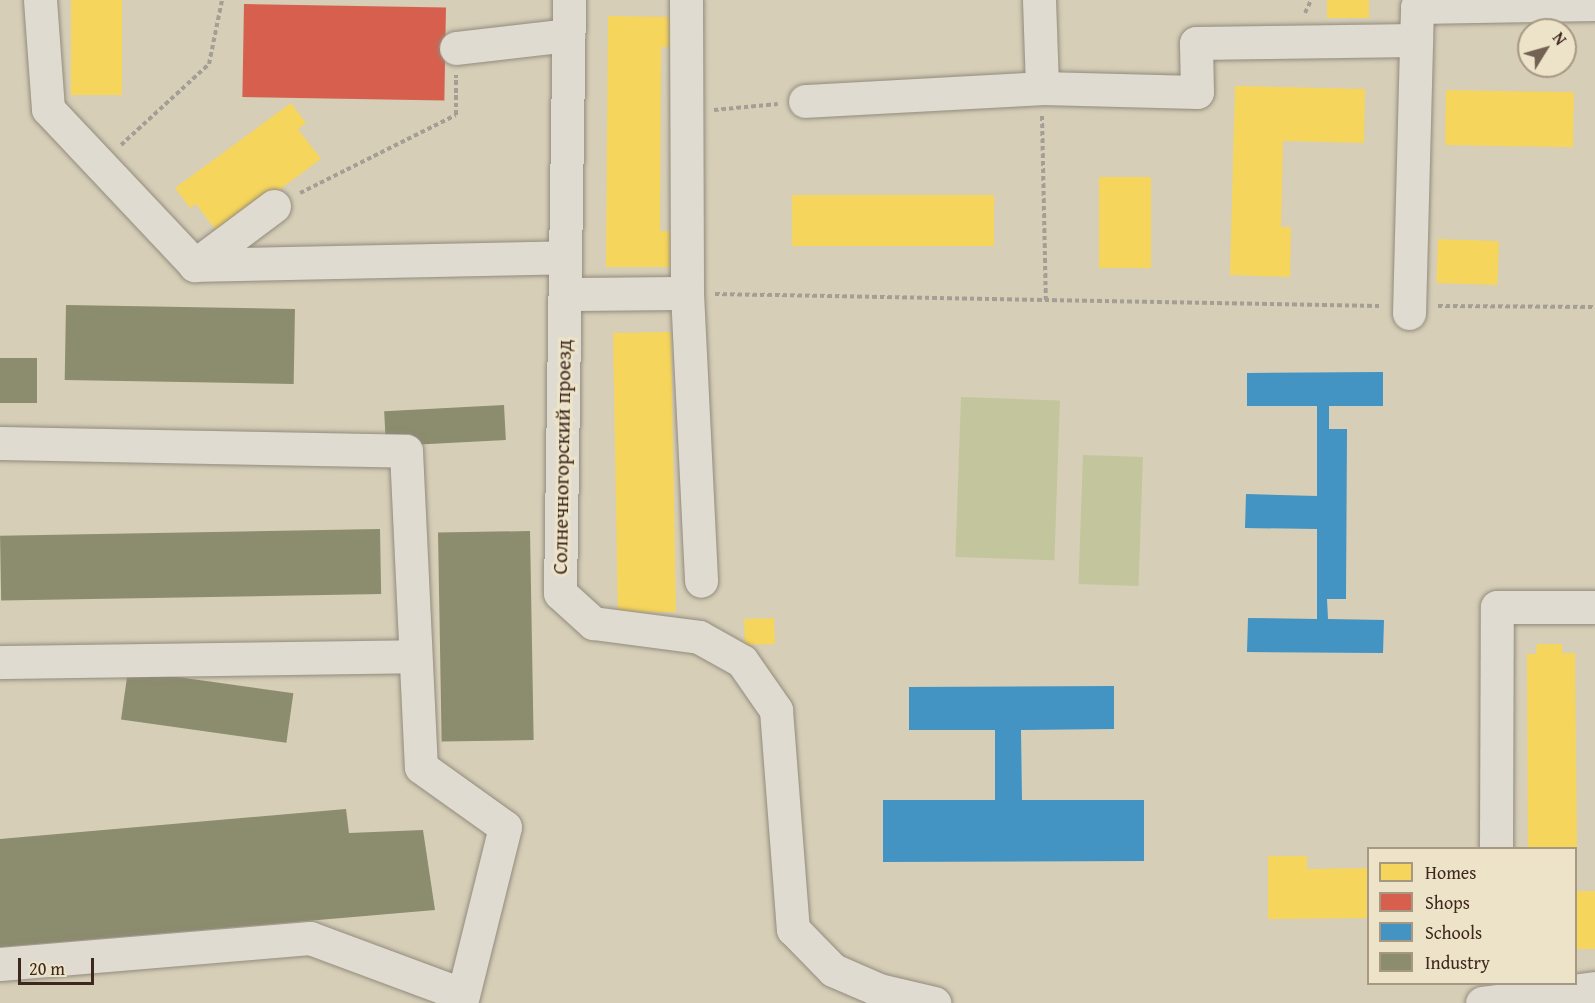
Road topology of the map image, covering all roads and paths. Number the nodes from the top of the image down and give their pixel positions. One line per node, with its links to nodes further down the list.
1 (40, 0): 13 (street)
2 (222, 0): 13 (path)
3 (569, 0): 7 (street, Солнечногорский проезд)
4 (686, 0): 12 (street)
5 (1039, 0): 10 (street)
6 (1595, 4): 8 (street)
7 (568, 35): 9 (street); 15 (street, Солнечногорский проезд)
8 (1416, 40): 10 (street); 21 (street)
9 (456, 48): 14 (path)
10 (1042, 88): 11 (street); 19 (path)
11 (805, 101): 12 (path)
12 (687, 112): 17 (street)
13 (100, 164): 16 (street)
14 (273, 206): 16 (street)
15 (563, 257): 16 (street); 18 (street, Солнечногорский проезд)
16 (195, 265)
17 (687, 293): 18 (street); 19 (path); 23 (street)
18 (565, 294): 32 (street, Солнечногорский проезд)
19 (1046, 300): 21 (path)
20 (1595, 307): 21 (path)
21 (1409, 310)
22 (0, 443): 25 (street)
23 (701, 581)
24 (1595, 607): 27 (street)
25 (416, 656): 26 (street); 31 (street)
26 (0, 662)
27 (1496, 847)
28 (0, 963): 31 (street)
29 (1595, 988): 30 (street)
30 (1491, 996)
31 (462, 999)
32 (934, 1003)

